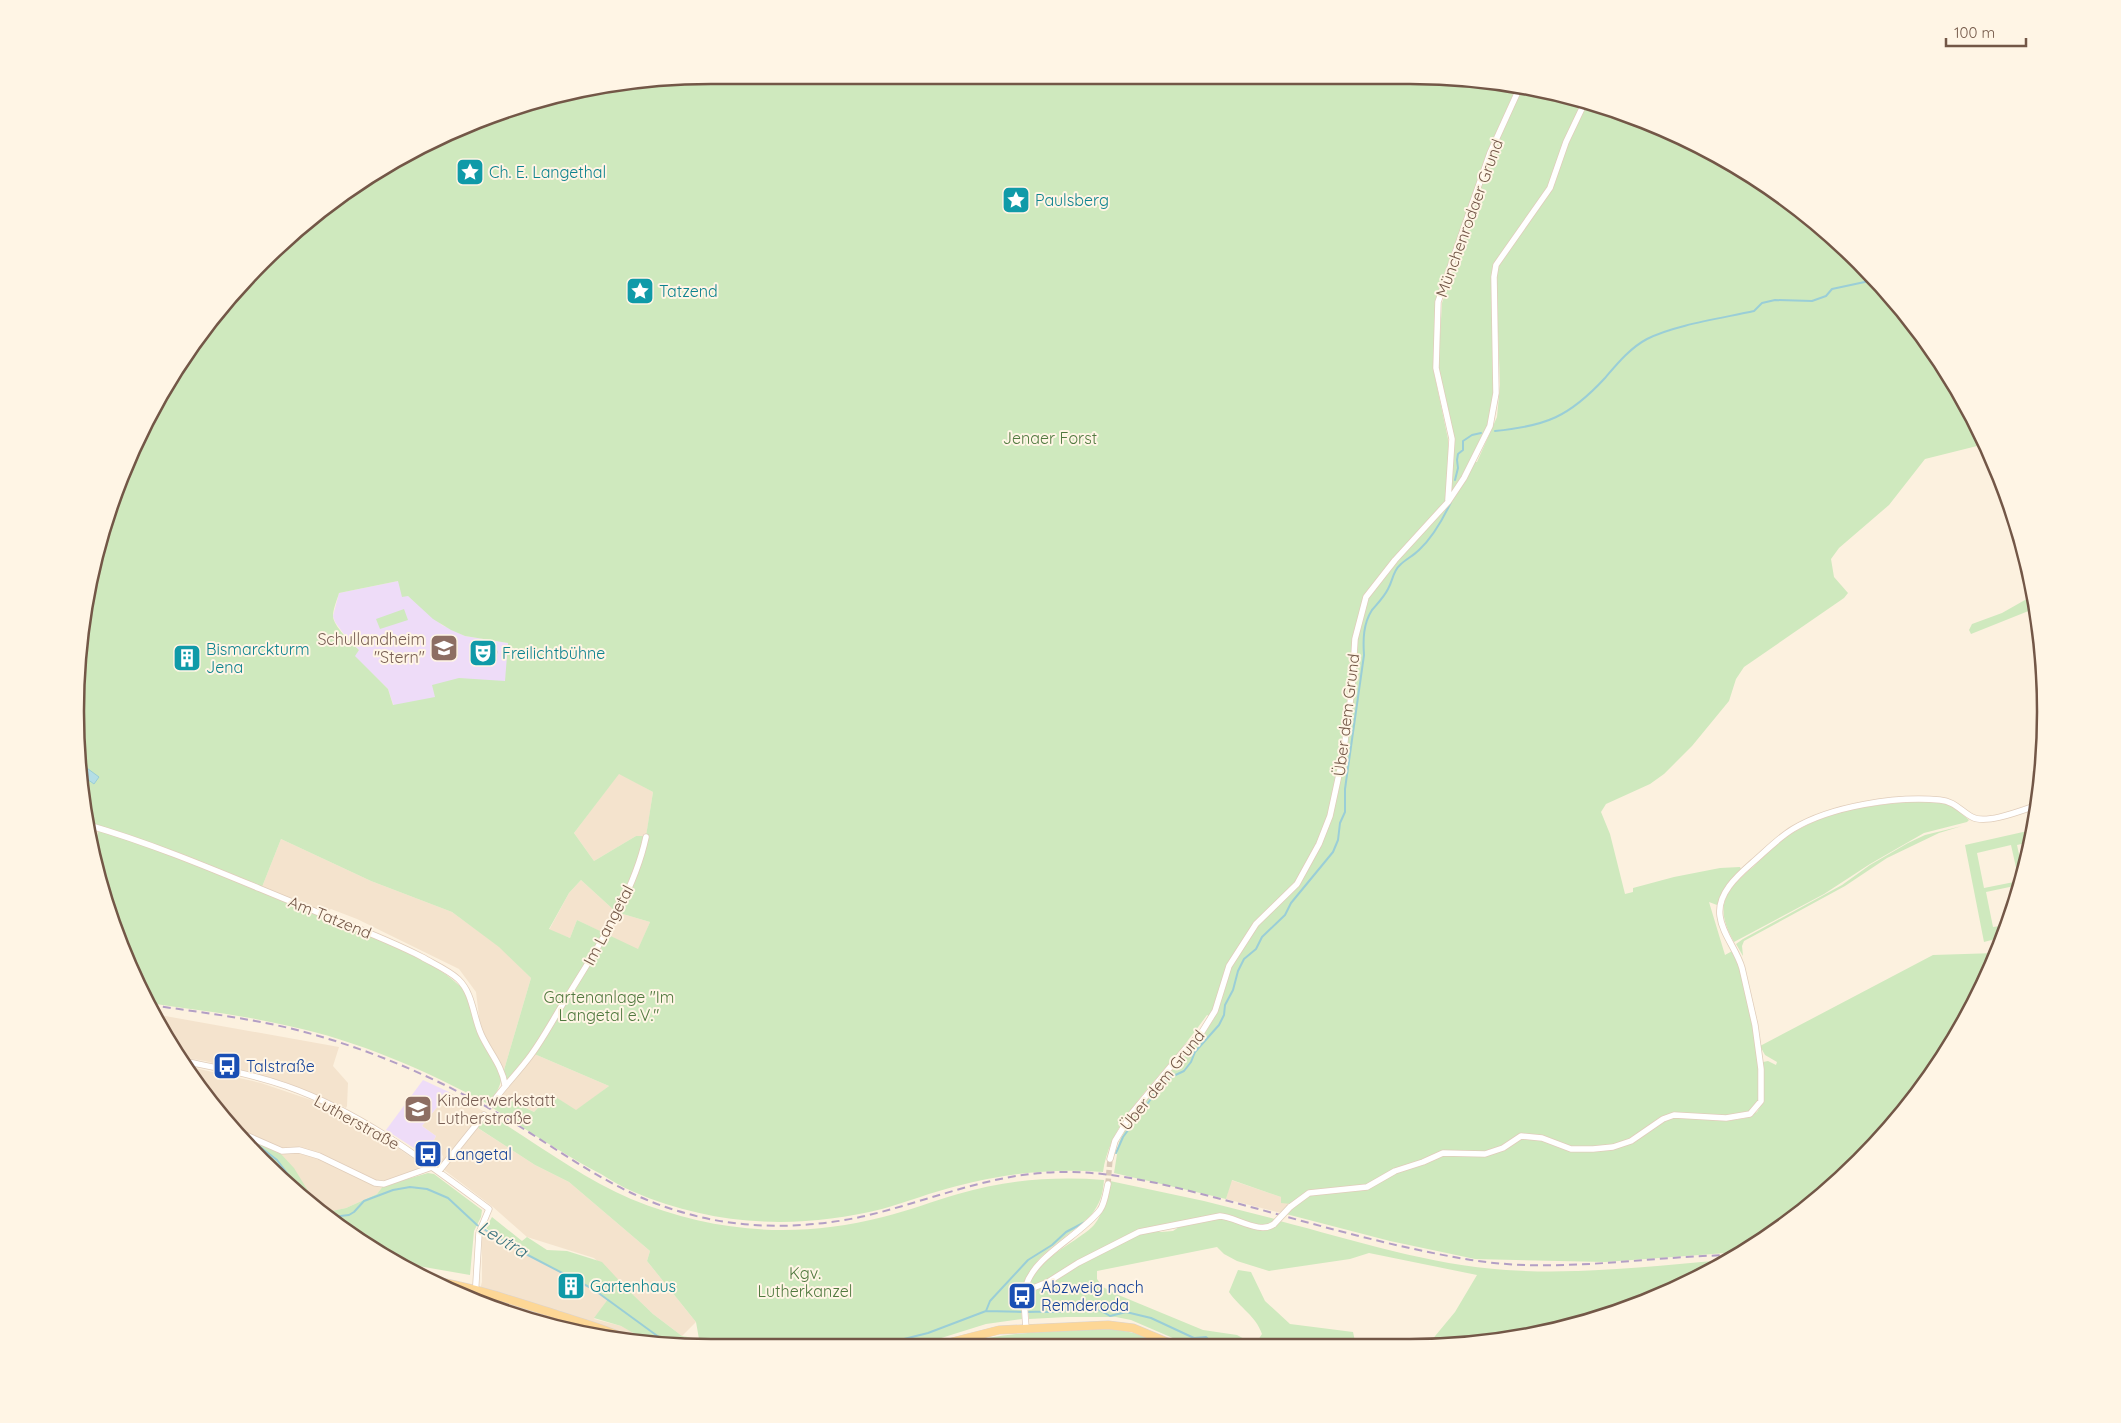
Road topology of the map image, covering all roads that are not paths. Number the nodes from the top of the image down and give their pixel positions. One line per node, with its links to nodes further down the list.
1 (1517, 93): 3 (street, Münchenrodaer Grund)
2 (1582, 108): 3 (street, Über dem Grund)
3 (1448, 502): 14 (street, Über dem Grund)
4 (490, 649): 5 (street)
5 (488, 658)
6 (2030, 807): 19 (street, bridge)
7 (95, 828): 10 (street, Am Tatzend)
8 (646, 837): 10 (street, Im Langetal)
9 (192, 1063): 15 (street, Lutherstraße)
10 (505, 1084): 11 (street, Im Langetal)
11 (490, 1106)
12 (484, 1115): 16 (street)
13 (253, 1138): 15 (street)
14 (1110, 1159)
15 (432, 1167): 16 (street, Lutherstraße)
16 (439, 1171): 20 (street, Lutherstraße)
17 (1108, 1184): 19 (street)
18 (459, 1286): 20 (main road)
19 (1026, 1288): 21 (street)
20 (476, 1290): 22 (main road)
21 (1026, 1328): 23 (main road); 24 (main road)
22 (603, 1329)
23 (963, 1339)
24 (1160, 1339)

